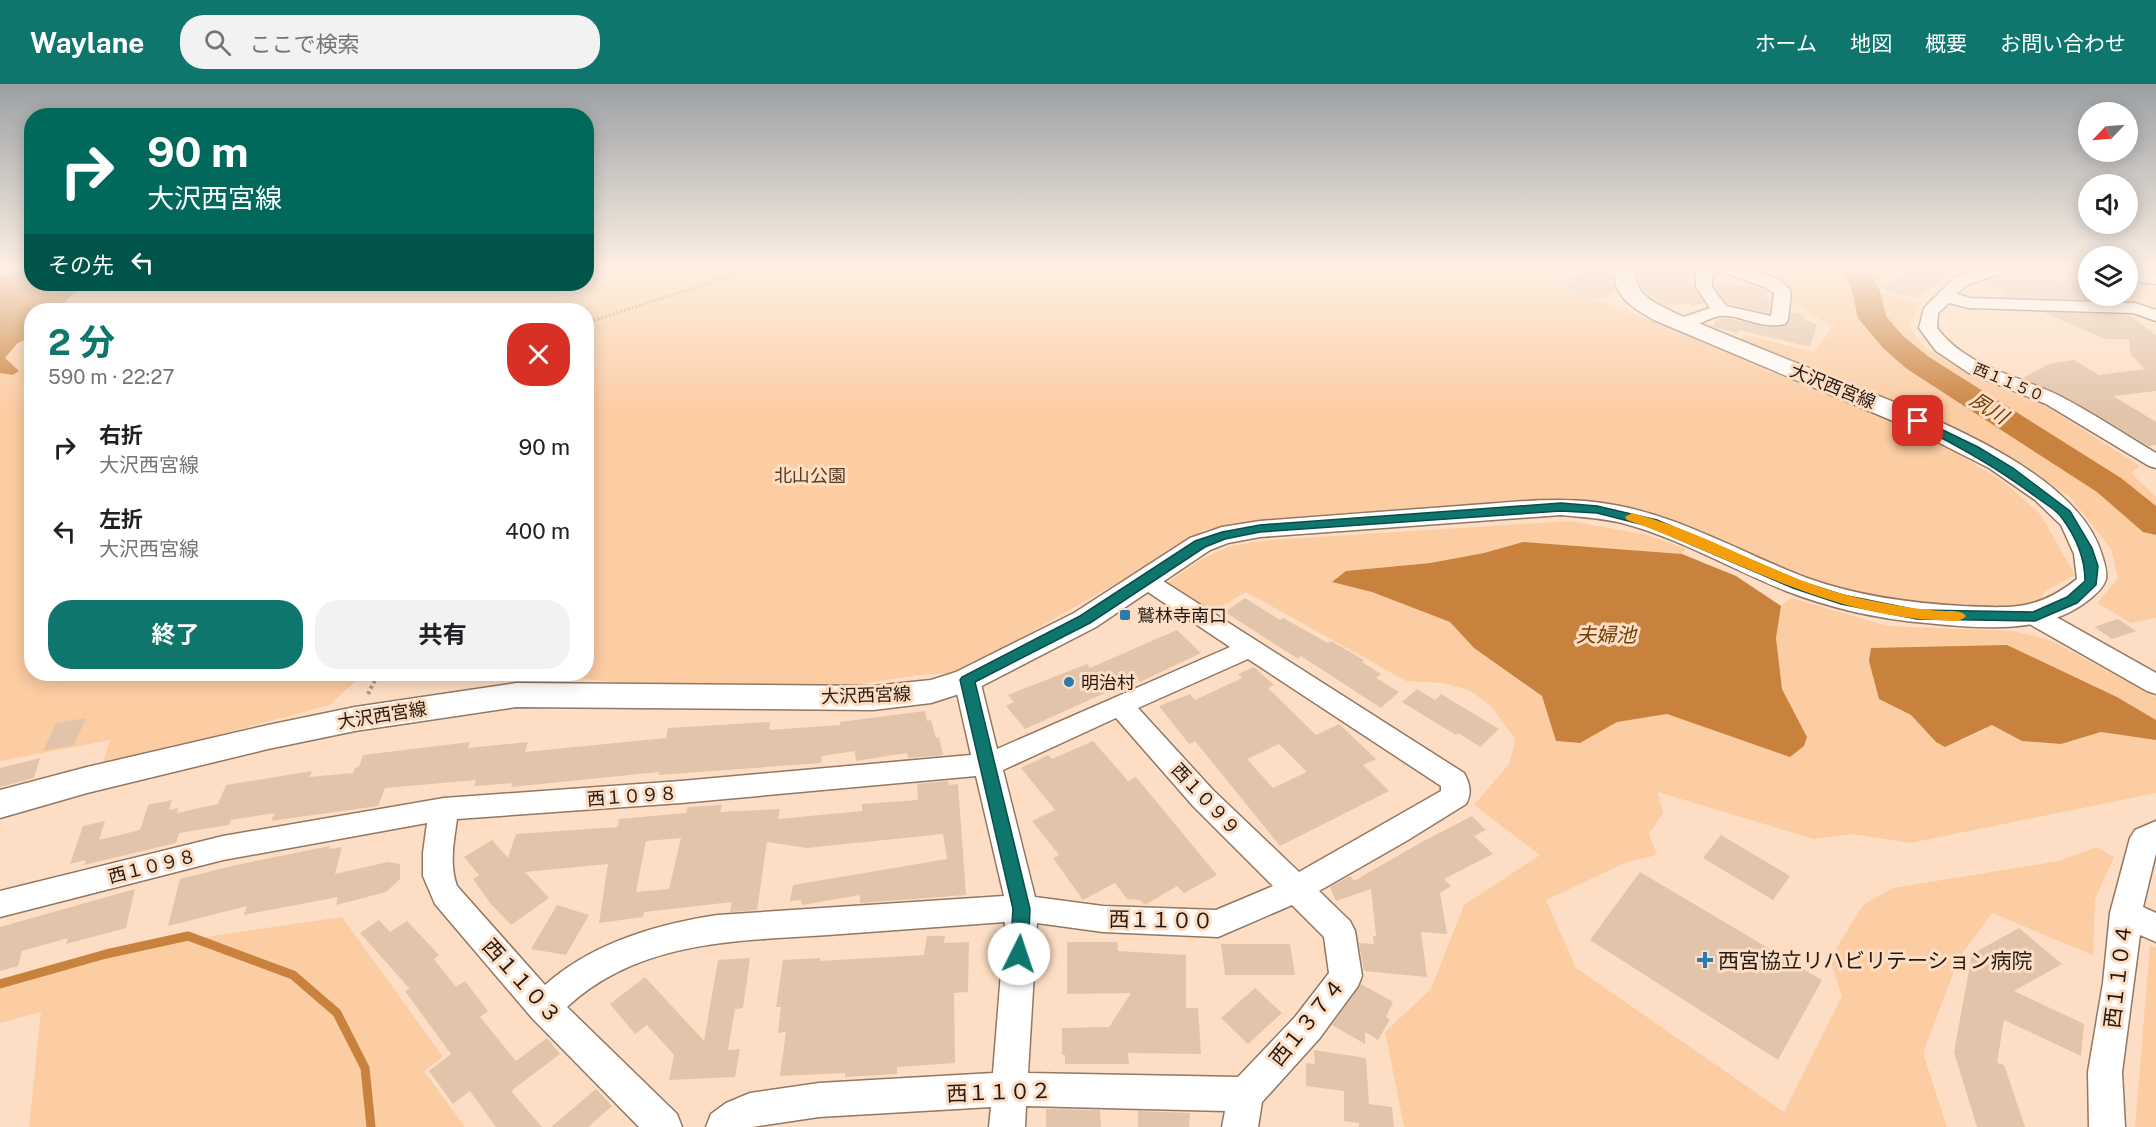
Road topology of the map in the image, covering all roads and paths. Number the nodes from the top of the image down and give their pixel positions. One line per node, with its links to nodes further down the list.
1 (608, 316): 7 (path)
2 (1665, 316): 8 (main road, 大沢西宮線)
3 (1704, 316): 8 (street)
4 (1745, 316): 5 (street)
5 (1780, 316)
6 (1930, 316): 9 (street, 西１１５０)
7 (594, 320)
8 (1681, 324): 11 (main road, 大沢西宮線)
9 (2156, 462)
10 (1144, 579): 11 (main road, 大沢西宮線); 12 (street, 西１１００); 13 (main road, 大沢西宮線)
11 (2035, 616): 14 (street)
12 (1249, 648): 15 (street, 西１０９８); 20 (street, 西１１００)
13 (967, 680): 16 (street); 17 (main road, 大沢西宮線)
14 (2156, 685)
15 (1120, 705): 16 (street, 西１０９８); 20 (street, 西１０９９)
16 (989, 764): 18 (street, 西１０９８); 22 (street)
17 (10, 800)
18 (444, 808): 21 (street, 西１０９８); 25 (street, 西１１０３)
19 (2156, 833): 23 (street, 西１１０４)
20 (1294, 890): 22 (street, 西１１００); 27 (street, 西１３７４)
21 (0, 904)
22 (1022, 909): 25 (street, 西１１００); 26 (street)
23 (2126, 913): 24 (street); 31 (street, 西１１０４)
24 (2156, 928)
25 (544, 1007): 28 (street, 西１１０３)
26 (1010, 1089): 27 (street, 西１１０２); 29 (street, 西１１０２); 30 (street)
27 (1243, 1110)
28 (664, 1127)
29 (724, 1127)
30 (1007, 1127)
31 (2107, 1127)

